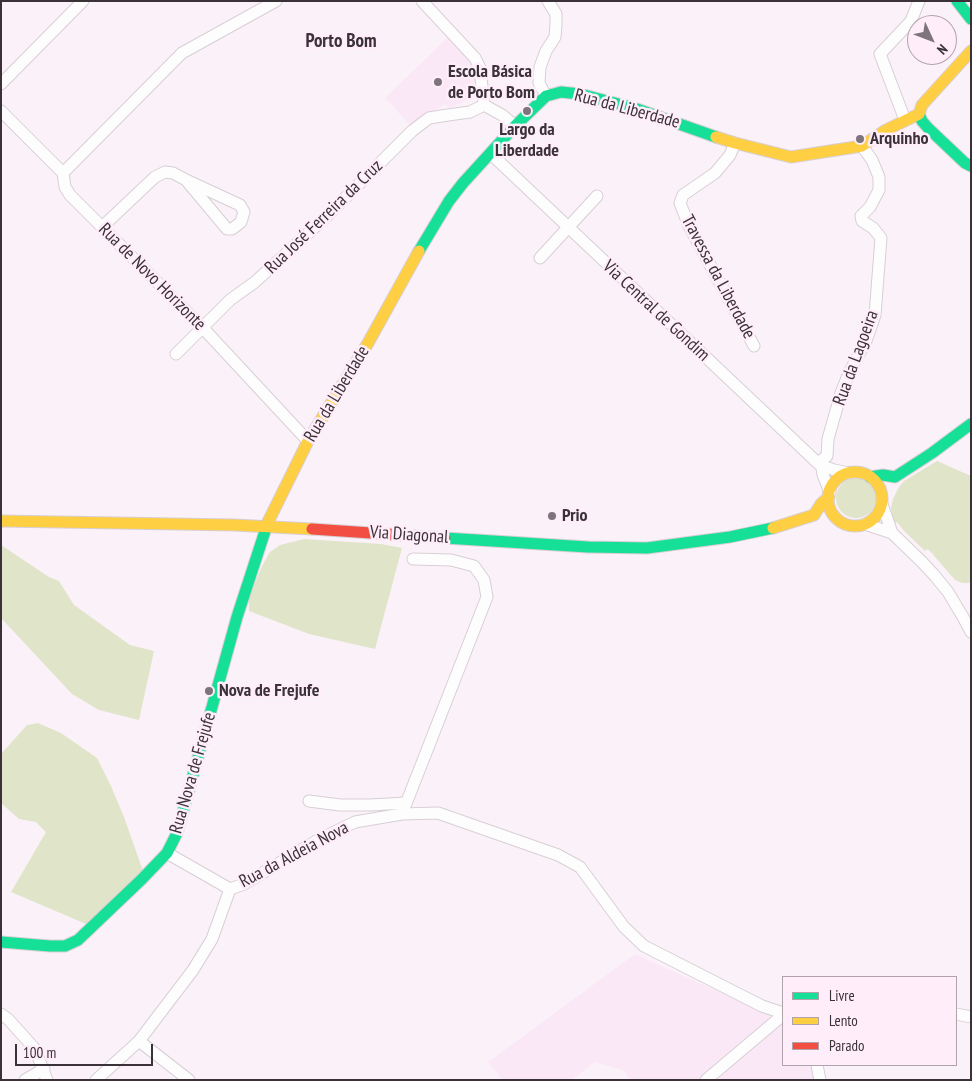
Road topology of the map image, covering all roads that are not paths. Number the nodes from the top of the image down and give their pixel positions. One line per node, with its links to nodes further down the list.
1 (83, 1): 9 (street)
2 (276, 1): 20 (street)
3 (422, 1): 11 (street)
4 (548, 1): 10 (street)
5 (919, 1): 14 (street)
6 (957, 1): 7 (street)
7 (971, 19)
8 (971, 51): 13 (street)
9 (1, 84)
10 (546, 96): 15 (street, Rua da Liberdade); 16 (street, Rua da Liberdade)
11 (484, 105): 15 (street); 26 (street, Rua José Ferreira da Cruz)
12 (1, 112): 20 (street, Rua de Novo Horizonte)
13 (919, 114): 14 (street, Rua da Liberdade); 19 (street)
14 (906, 120): 17 (street, Rua da Liberdade)
15 (515, 126): 18 (street, Rua da Liberdade)
16 (735, 143): 17 (street, Rua da Liberdade); 27 (street, Travessa da Liberdade)
17 (862, 146): 31 (street, Rua da Lagoeira)
18 (491, 154): 24 (street, Via Central de Gondim); 30 (street, Rua da Liberdade)
19 (971, 166)
20 (63, 172): 23 (street, Rua de Novo Horizonte)
21 (186, 180): 21 (street); 23 (street)
22 (597, 196): 24 (street)
23 (102, 227): 26 (street, Rua de Novo Horizonte)
24 (568, 227): 25 (street); 31 (street, Via Central de Gondim)
25 (540, 258)
26 (202, 327): 28 (street, Rua José Ferreira da Cruz); 30 (street, Rua de Novo Horizonte)
27 (754, 346)
28 (176, 354)
29 (971, 424): 34 (street)
30 (308, 441): 41 (street, Rua da Liberdade)
31 (820, 465): 32 (street); 35 (street, Via Central de Gondim)
32 (849, 473): 33 (street); 35 (street)
33 (870, 477): 34 (street); 36 (street)
34 (895, 477): 36 (street)
35 (829, 494): 37 (street); 38 (street)
36 (882, 502): 40 (street); 42 (street)
37 (814, 515): 38 (street, Via Diagonal); 41 (street, Via Diagonal)
38 (839, 520): 40 (street, Via Diagonal)
39 (1, 521): 41 (street, Via Diagonal)
40 (865, 524): 42 (street)
41 (266, 526): 47 (street, Rua Nova de Frejufe)
42 (892, 533): 44 (street)
43 (413, 559): 46 (street)
44 (971, 632)
45 (309, 801): 46 (street)
46 (404, 808): 48 (street, Rua da Aldeia Nova); 51 (street)
47 (167, 853): 48 (street); 49 (street, Rua Nova de Frejufe)
48 (230, 889): 55 (street, Rua da Aldeia Nova)
49 (1, 942)
50 (1, 1014): 57 (street)
51 (782, 1014)
52 (957, 1014): 54 (street)
53 (782, 1015): 61 (street)
54 (971, 1017)
55 (139, 1041): 59 (street, Rua da Aldeia Nova); 60 (street)
56 (817, 1066): 62 (street)
57 (46, 1075): 58 (street)
58 (25, 1080)
59 (96, 1080)
60 (189, 1080)
61 (706, 1080)
62 (820, 1080)

